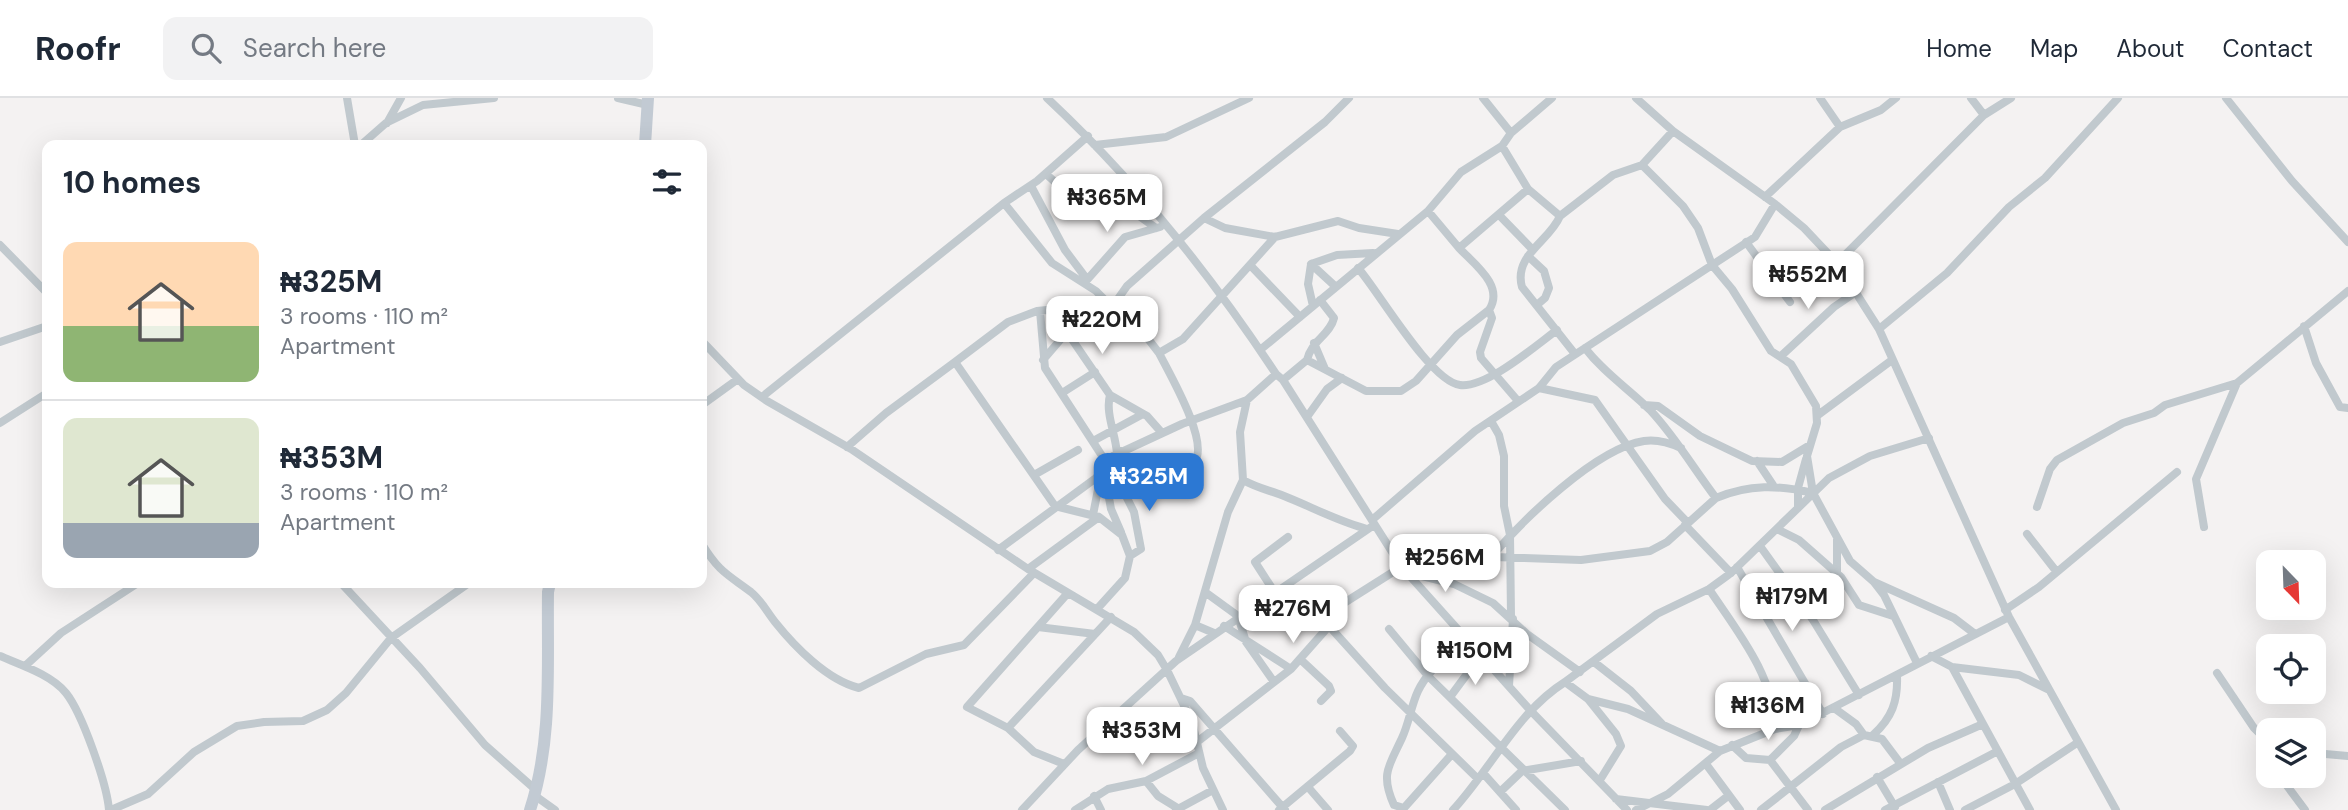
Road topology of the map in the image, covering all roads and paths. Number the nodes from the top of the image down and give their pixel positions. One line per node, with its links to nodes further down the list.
1 (347, 98): 24 (street)
2 (401, 98): 19 (street)
3 (494, 98): 19 (street)
4 (618, 98): 17 (street)
5 (1047, 98): 23 (street)
6 (1249, 98): 27 (street)
7 (1349, 98): 39 (street)
8 (1483, 98): 22 (street)
9 (1552, 98): 22 (street)
10 (1636, 98): 21 (street)
11 (1820, 98): 20 (street)
12 (1896, 98): 20 (street)
13 (1971, 98): 18 (street)
14 (2011, 98): 18 (street)
15 (2118, 98): 71 (street)
16 (2226, 98): 46 (street)
17 (648, 101): 26 (street)
18 (1984, 116): 51 (street)
19 (386, 123): 25 (street)
20 (1840, 127): 33 (street)
21 (1673, 131): 29 (street); 33 (street)
22 (1511, 133): 28 (street)
23 (1088, 136): 27 (street); 30 (street)
24 (354, 140)
25 (367, 140)
26 (645, 140)
27 (1095, 145): 40 (street)
28 (1502, 146): 32 (street); 36 (street)
29 (1642, 165): 38 (street); 53 (street)
30 (1046, 174): 31 (street); 41 (street)
31 (1031, 186): 34 (street); 56 (street)
32 (1528, 189): 37 (street); 38 (street)
33 (1765, 197): 35 (street)
34 (1004, 203): 56 (street); 98 (street)
35 (1775, 204): 45 (street); 51 (street)
36 (1428, 211): 42 (street); 48 (street)
37 (1499, 215): 48 (street); 50 (street)
38 (1560, 216): 50 (street)
39 (1204, 218): 43 (street); 44 (street)
40 (1166, 226): 41 (street); 44 (street)
41 (1156, 228): 56 (street)
42 (1398, 234): 43 (street); 49 (street)
43 (1275, 237): 54 (street)
44 (1181, 241): 61 (street); 64 (street)
45 (1746, 242): 53 (street); 62 (street)
46 (2348, 242)
47 (0, 245): 58 (street)
48 (1459, 247): 66 (street)
49 (1373, 253): 52 (street); 55 (street)
50 (1530, 253): 65 (street); 65 (street)
51 (1837, 263): 60 (street)
52 (1311, 264): 57 (street); 63 (street)
53 (1712, 265): 76 (street); 80 (street)
54 (1251, 266): 61 (street); 68 (street)
55 (1358, 268): 57 (street); 85 (street)
56 (1086, 281): 64 (street)
57 (1336, 287): 63 (street)
58 (42, 288)
59 (2348, 291): 69 (street)
60 (1856, 292): 71 (street); 80 (street)
61 (1223, 297): 77 (street); 78 (street)
62 (1790, 302)
63 (1317, 303): 68 (street); 74 (street)
64 (1112, 304): 67 (street); 78 (street)
65 (1538, 304): 72 (street)
66 (1489, 310): 85 (street); 89 (street)
67 (1040, 311): 82 (street); 84 (street)
68 (1300, 317): 77 (street)
69 (2304, 326): 93 (street); 103 (street)
70 (42, 329): 73 (street)
71 (1879, 329): 83 (street)
72 (1557, 330): 79 (street); 89 (street)
73 (0, 342)
74 (1314, 343): 81 (street); 86 (street)
75 (707, 346): 91 (street)
76 (1585, 348): 79 (street); 102 (street)
77 (1260, 350): 88 (street)
78 (1159, 353): 107 (street)
79 (1576, 354): 94 (street)
80 (1781, 356): 105 (street)
81 (1307, 359): 86 (street); 92 (street)
82 (1043, 360): 87 (street); 95 (street)
83 (1892, 360): 105 (street); 112 (street)
84 (955, 362): 115 (street); 124 (street)
85 (1431, 363): 89 (street); 90 (street)
86 (1325, 369): 90 (street)
87 (1096, 372): 95 (street); 96 (street)
88 (1276, 374): 92 (street); 99 (street)
89 (1493, 375): 101 (street)
90 (1342, 378): 106 (street)
91 (738, 379): 98 (street); 100 (street)
92 (1283, 380): 106 (street)
93 (2237, 383): 133 (street); 138 (street)
94 (1539, 388): 101 (street); 116 (street)
95 (1062, 393): 113 (street)
96 (1110, 395): 104 (street); 110 (street)
97 (42, 396): 109 (street)
98 (762, 397): 115 (street)
99 (1247, 400): 107 (street); 125 (street)
100 (707, 401)
101 (1518, 401): 108 (street)
102 (1644, 405): 117 (street); 121 (street)
103 (2348, 408)
104 (1143, 414): 110 (street); 111 (street)
105 (1818, 415): 114 (street)
106 (1307, 417): 137 (street)
107 (1192, 420): 111 (street); 129 (street)
108 (1491, 421): 137 (street); 142 (street)
109 (0, 423)
110 (1115, 429): 113 (street); 119 (street)
111 (1162, 433): 119 (street)
112 (1929, 438): 130 (street); 167 (street)
113 (1093, 441): 122 (street)
114 (1810, 445): 120 (street); 121 (street)
115 (847, 447): 146 (street)
116 (1628, 447): 117 (street); 136 (street); 142 (street)
117 (1681, 448): 131 (street)
118 (1077, 450): 124 (street)
119 (1119, 453): 122 (street); 126 (street)
120 (1807, 456): 128 (street); 130 (street)
121 (1758, 461): 127 (street)
122 (1104, 470): 126 (street); 132 (street); 135 (street); 141 (street)
123 (2177, 472): 154 (street)
124 (1034, 475): 132 (street)
125 (1243, 480): 137 (street); 162 (street)
126 (1119, 482): 148 (street)
127 (1773, 485): 128 (street); 131 (street)
128 (1798, 488): 130 (street); 134 (street)
129 (1155, 490)
130 (1813, 493): 134 (street); 143 (street)
131 (1716, 498): 136 (street)
132 (1055, 506): 135 (street); 146 (street)
133 (2037, 507)
134 (1798, 508): 139 (street)
135 (1096, 516): 141 (street); 153 (street)
136 (1687, 524): 150 (street); 152 (street)
137 (1371, 525): 151 (street); 163 (street)
138 (2204, 527)
139 (1777, 529): 145 (street); 155 (street)
140 (2027, 534): 154 (street)
141 (1122, 535): 148 (street)
142 (1510, 536): 149 (street); 150 (street)
143 (1837, 536): 155 (street); 156 (street)
144 (1288, 537): 163 (street)
145 (1760, 546): 152 (street); 165 (street)
146 (998, 550): 153 (street)
147 (707, 551): 153 (street)
148 (1130, 556): 166 (street)
149 (1491, 557): 150 (street); 151 (street)
150 (1508, 558): 171 (street)
151 (1403, 569): 171 (street); 174 (street); 180 (street)
152 (1734, 570): 161 (street); 211 (street)
153 (1031, 571): 164 (street)
154 (2056, 572): 167 (street)
155 (1837, 574): 165 (street); 169 (street)
156 (1874, 582): 169 (street); 179 (street)
157 (130, 588): 190 (street)
158 (346, 588): 181 (street)
159 (462, 588): 181 (street)
160 (549, 588): 248 (street)
161 (1709, 589): 188 (street); 217 (street)
162 (1205, 592): 168 (street); 172 (street)
163 (1275, 593): 168 (street)
164 (1068, 594): 166 (street); 175 (street)
165 (1796, 597): 202 (street)
166 (1097, 609): 170 (street)
167 (2007, 614): 179 (street); 201 (street)
168 (1238, 616): 173 (street); 182 (street)
169 (1893, 616): 189 (street)
170 (1111, 617): 178 (street); 192 (street)
171 (1512, 618): 194 (street); 200 (street)
172 (1195, 625): 177 (street); 186 (street)
173 (1224, 626): 177 (street); 182 (street)
174 (1329, 626): 185 (street); 210 (street)
175 (1038, 627): 178 (street); 216 (street)
176 (1390, 629): 196 (street)
177 (1214, 633): 186 (street)
178 (1095, 634): 216 (street)
179 (1975, 634): 184 (street)
180 (1465, 637): 187 (street); 196 (street)
181 (391, 638): 248 (street); 261 (street)
182 (1246, 642): 193 (street); 198 (street)
183 (0, 656): 190 (street)
184 (1931, 656): 189 (street); 191 (street)
185 (1300, 659): 193 (street); 206 (street)
186 (1176, 662): 192 (street)
187 (1487, 662): 200 (street); 203 (street)
188 (1594, 662): 194 (street); 214 (street)
189 (1917, 663): 197 (street)
190 (25, 666): 261 (street)
191 (1952, 667): 201 (street); 213 (street)
192 (1167, 670): 204 (street); 234 (street)
193 (1291, 670): 198 (street)
194 (1580, 672): 199 (street)
195 (2217, 673): 219 (street)
196 (1428, 676): 203 (street); 210 (street)
197 (1896, 676): 202 (street); 221 (street)
198 (1275, 682): 218 (street)
199 (1565, 682): 205 (street); 209 (street)
200 (1509, 686): 209 (street)
201 (2047, 689): 223 (street)
202 (1859, 695): 208 (street)
203 (1450, 697): 225 (street)
204 (1181, 698): 218 (street); 222 (street)
205 (1588, 699): 207 (street); 212 (street)
206 (1321, 701)
207 (1607, 704): 212 (street); 214 (street)
208 (1835, 708): 211 (street); 221 (street)
209 (1530, 710): 225 (street); 233 (street)
210 (1411, 713): 229 (street); 229 (street)
211 (1823, 714): 215 (street)
212 (1607, 722): 240 (street)
213 (1983, 724): 227 (street); 236 (street)
214 (1663, 725): 226 (street)
215 (1799, 725): 217 (street); 232 (street)
216 (1008, 728): 234 (street)
217 (1775, 729): 224 (street)
218 (1212, 730): 222 (street); 260 (street)
219 (2256, 730)
220 (1340, 731): 244 (street)
221 (1868, 735): 236 (street); 245 (street)
222 (1196, 742): 228 (street)
223 (2077, 743): 243 (street); 284 (street)
224 (1732, 745): 226 (street); 232 (street)
225 (1503, 750): 237 (street); 238 (street)
226 (1720, 751): 235 (street)
227 (1998, 751): 242 (street); 243 (street)
228 (1199, 753): 241 (street); 247 (street)
229 (1452, 754): 238 (street)
230 (2326, 754): 231 (street)
231 (2348, 756)
232 (1770, 760): 245 (street)
233 (1581, 761): 237 (street); 240 (street)
234 (1064, 764): 264 (street)
235 (1706, 764): 250 (street); 252 (street)
236 (1900, 764): 239 (street)
237 (1522, 771): 249 (street); 272 (street)
238 (1480, 776): 249 (street); 254 (street)
239 (1877, 777): 258 (street); 279 (street)
240 (1600, 780): 253 (street)
241 (1146, 781): 251 (street); 259 (street)
242 (1938, 782): 258 (street); 281 (street)
243 (2015, 784): 282 (street); 283 (street)
244 (1308, 787): 260 (street); 268 (street)
245 (1791, 787): 277 (street); 278 (street)
246 (2289, 788): 285 (street)
247 (1213, 790): 259 (street); 267 (street)
248 (535, 792): 262 (street); 263 (street)
249 (1500, 792): 271 (street)
250 (1668, 794): 255 (street); 256 (street)
251 (1094, 796): 265 (street); 266 (street)
252 (1728, 796): 275 (street); 276 (street)
253 (1616, 799): 255 (street); 273 (street)
254 (1460, 802): 269 (street); 270 (street)
255 (1652, 802): 256 (street); 274 (street)
256 (1665, 807): 257 (street)
257 (1682, 808): 275 (street)
258 (1895, 808): 280 (street)
259 (1177, 809)
260 (1282, 809)
261 (110, 810)
262 (530, 810)
263 (555, 810)
264 (1022, 810)
265 (1075, 810)
266 (1101, 810)
267 (1223, 810)
268 (1328, 810)
269 (1453, 810)
270 (1466, 810)
271 (1516, 810)
272 (1565, 810)
273 (1627, 810)
274 (1636, 810)
275 (1708, 810)
276 (1740, 810)
277 (1762, 810)
278 (1808, 810)
279 (1825, 810)
280 (1885, 810)
281 (1950, 810)
282 (1965, 810)
283 (2030, 810)
284 (2116, 810)
285 (2305, 810)

